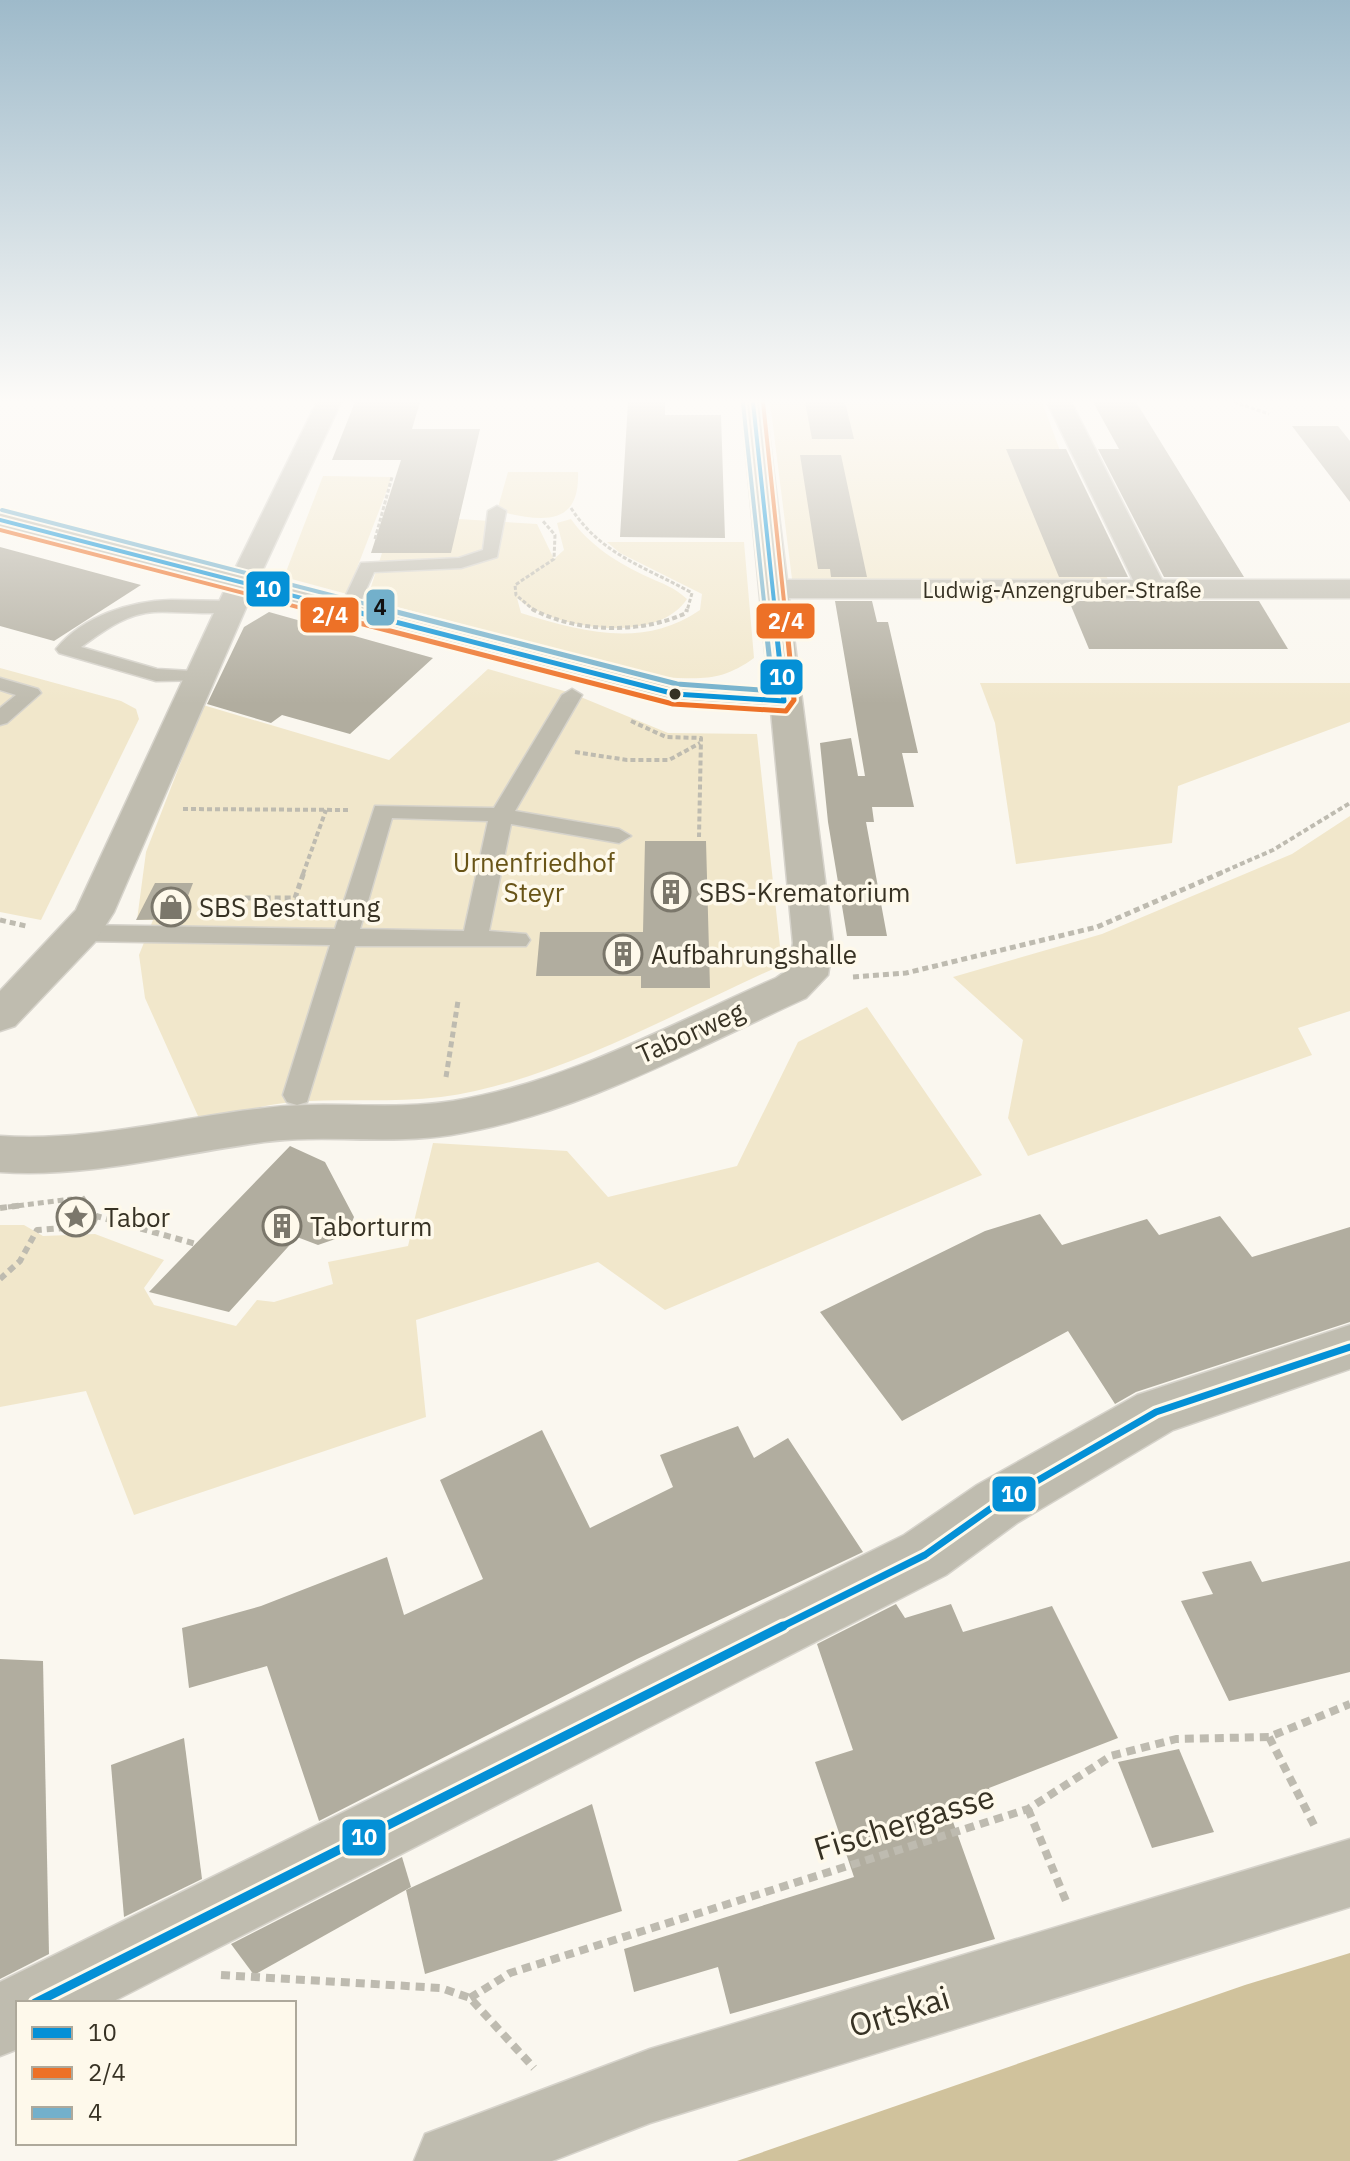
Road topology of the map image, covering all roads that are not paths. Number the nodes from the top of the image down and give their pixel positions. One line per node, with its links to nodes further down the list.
1 (281, 503): 9 (street)
2 (764, 503): 6 (street)
3 (1109, 503): 7 (street)
4 (497, 511): 10 (lane)
5 (0, 520): 9 (street)
6 (773, 589): 7 (street, Ludwig-Anzengruber-Straße); 14 (street)
7 (1152, 589): 8 (street, Ludwig-Anzengruber-Straße)
8 (1350, 589)
9 (237, 595): 10 (street); 11 (street); 11 (lane)
10 (348, 610): 14 (street)
11 (201, 676): 18 (street)
12 (0, 684): 15 (lane)
13 (572, 695): 16 (lane)
14 (784, 701): 24 (street, Taborweg)
15 (0, 719)
16 (501, 815): 17 (lane); 19 (lane); 20 (lane)
17 (619, 836)
18 (81, 933): 19 (lane); 22 (street)
19 (345, 939): 20 (lane); 23 (lane)
20 (475, 939): 21 (lane)
21 (517, 940)
22 (0, 1016)
23 (297, 1095)
24 (0, 1154)
25 (1350, 1347): 27 (street)
26 (1344, 1875): 28 (street, Ortskai)
27 (39, 2001)
28 (452, 2161)

